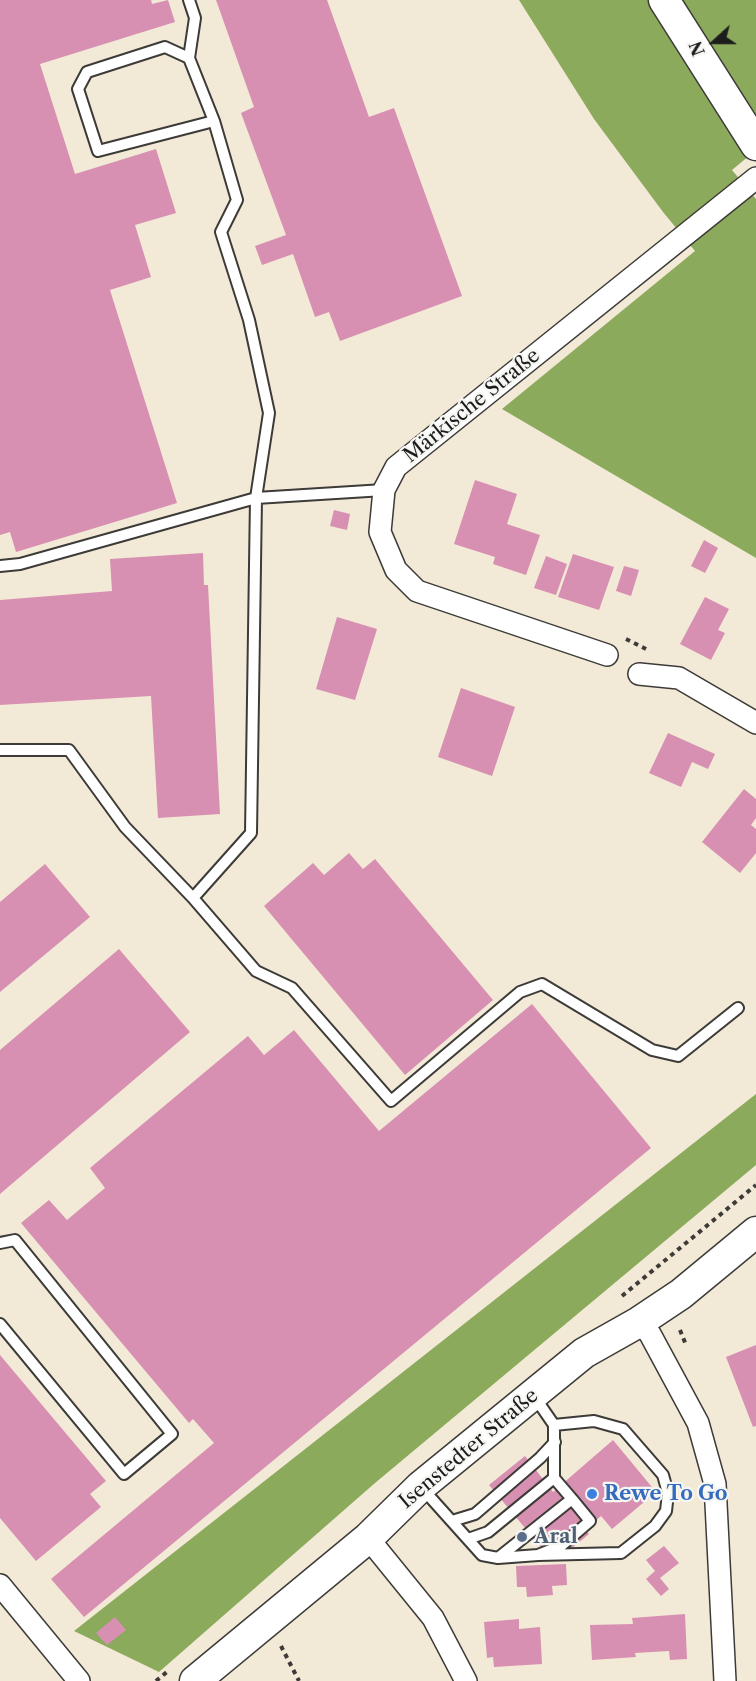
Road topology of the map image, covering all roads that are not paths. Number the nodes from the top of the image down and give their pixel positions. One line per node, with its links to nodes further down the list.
1 (189, 0): 3 (lane)
2 (664, 0): 5 (street)
3 (189, 58): 4 (lane); 4 (lane)
4 (214, 121): 8 (lane)
5 (756, 145)
6 (756, 178): 7 (street, Märkische Straße)
7 (384, 490): 8 (lane); 10 (street, Märkische Straße)
8 (256, 498): 9 (lane); 14 (lane)
9 (0, 566)
10 (607, 655)
11 (639, 675): 12 (street)
12 (756, 723)
13 (0, 750): 14 (lane)
14 (193, 898): 15 (lane)
15 (738, 1008)
16 (756, 1232): 18 (street, Isenstedter Straße)
17 (0, 1243): 19 (lane)
18 (639, 1323): 20 (street, Isenstedter Straße); 35 (street)
19 (0, 1324)
20 (532, 1394): 21 (lane); 24 (street, Isenstedter Straße)
21 (554, 1425): 22 (lane); 29 (lane)
22 (555, 1442): 23 (lane); 26 (lane)
23 (554, 1478): 25 (lane); 28 (lane)
24 (421, 1486): 26 (lane); 27 (street, Isenstedter Straße)
25 (572, 1499): 29 (lane); 30 (lane)
26 (452, 1521): 28 (lane)
27 (368, 1538): 33 (street, Isenstedter Straße); 34 (street)
28 (468, 1539): 30 (lane)
29 (538, 1555): 30 (lane)
30 (498, 1558)
31 (0, 1585): 32 (street)
32 (79, 1681)
33 (195, 1681)
34 (466, 1681)
35 (725, 1681)

